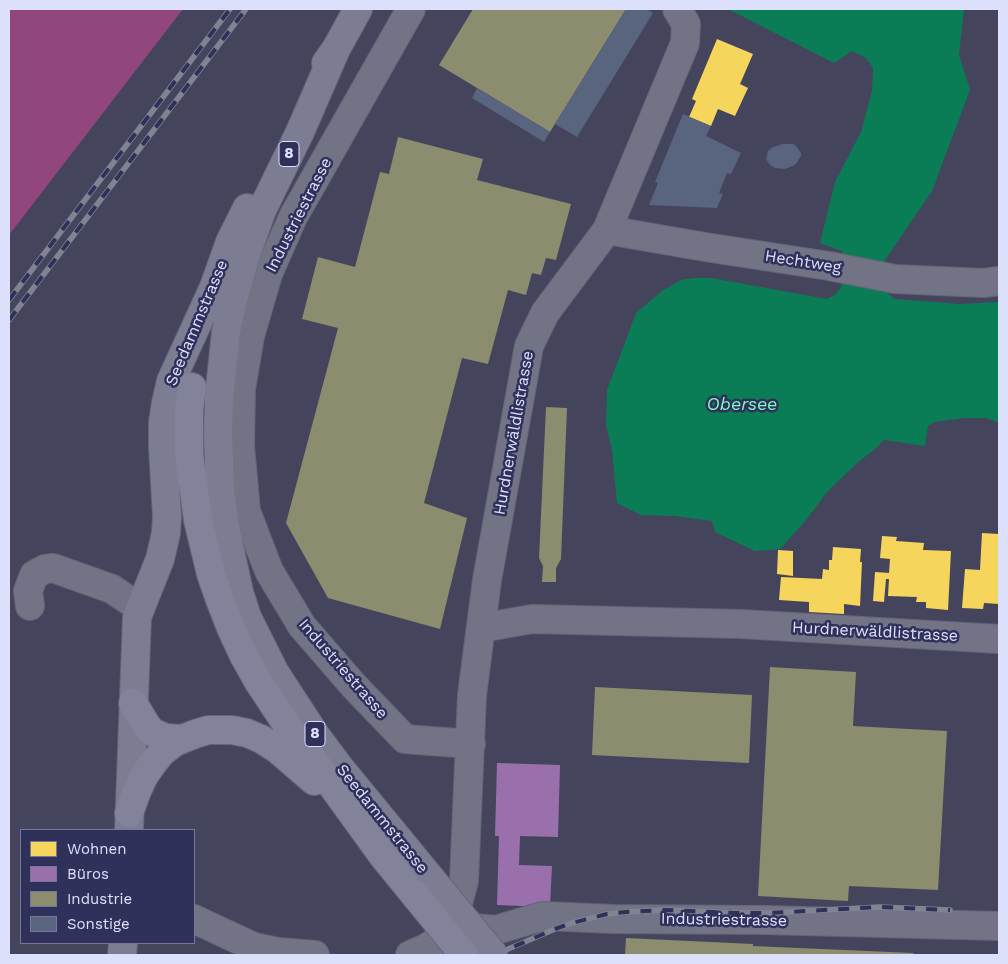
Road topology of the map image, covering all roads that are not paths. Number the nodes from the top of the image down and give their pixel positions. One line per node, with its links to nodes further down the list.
1 (358, 9): 4 (main road, Seedammstrasse / 8)
2 (411, 9): 15 (street, Industriestrasse)
3 (677, 9): 5 (street, Hurdnerwäldlistrasse)
4 (336, 49): 7 (main road, Seedammstrasse / 8); 18 (main road, Seedammstrasse / 8)
5 (607, 230): 6 (street, Hechtweg); 11 (street, Hurdnerwäldlistrasse)
6 (999, 281)
7 (214, 287): 8 (main road); 10 (main road, Seedammstrasse / 8)
8 (192, 387): 17 (highway)
9 (30, 606): 10 (street)
10 (140, 608): 13 (main road, Seedammstrasse / 8)
11 (481, 628): 12 (street, Hurdnerwäldlistrasse); 15 (street, Hurdnerwäldlistrasse)
12 (999, 639)
13 (133, 703): 14 (highway); 16 (main road, Seedammstrasse / 8)
14 (182, 739): 16 (highway); 17 (highway)
15 (471, 744): 20 (street, Hurdnerwäldlistrasse)
16 (129, 822)
17 (383, 856): 18 (highway)
18 (423, 887): 24 (highway, bridge); 25 (main road, Seedammstrasse / 8, bridge)
19 (195, 919): 22 (street)
20 (452, 926): 21 (street, Industriestrasse); 23 (street)
21 (999, 926)
22 (315, 955)
23 (410, 955)
24 (464, 955)
25 (494, 955)

